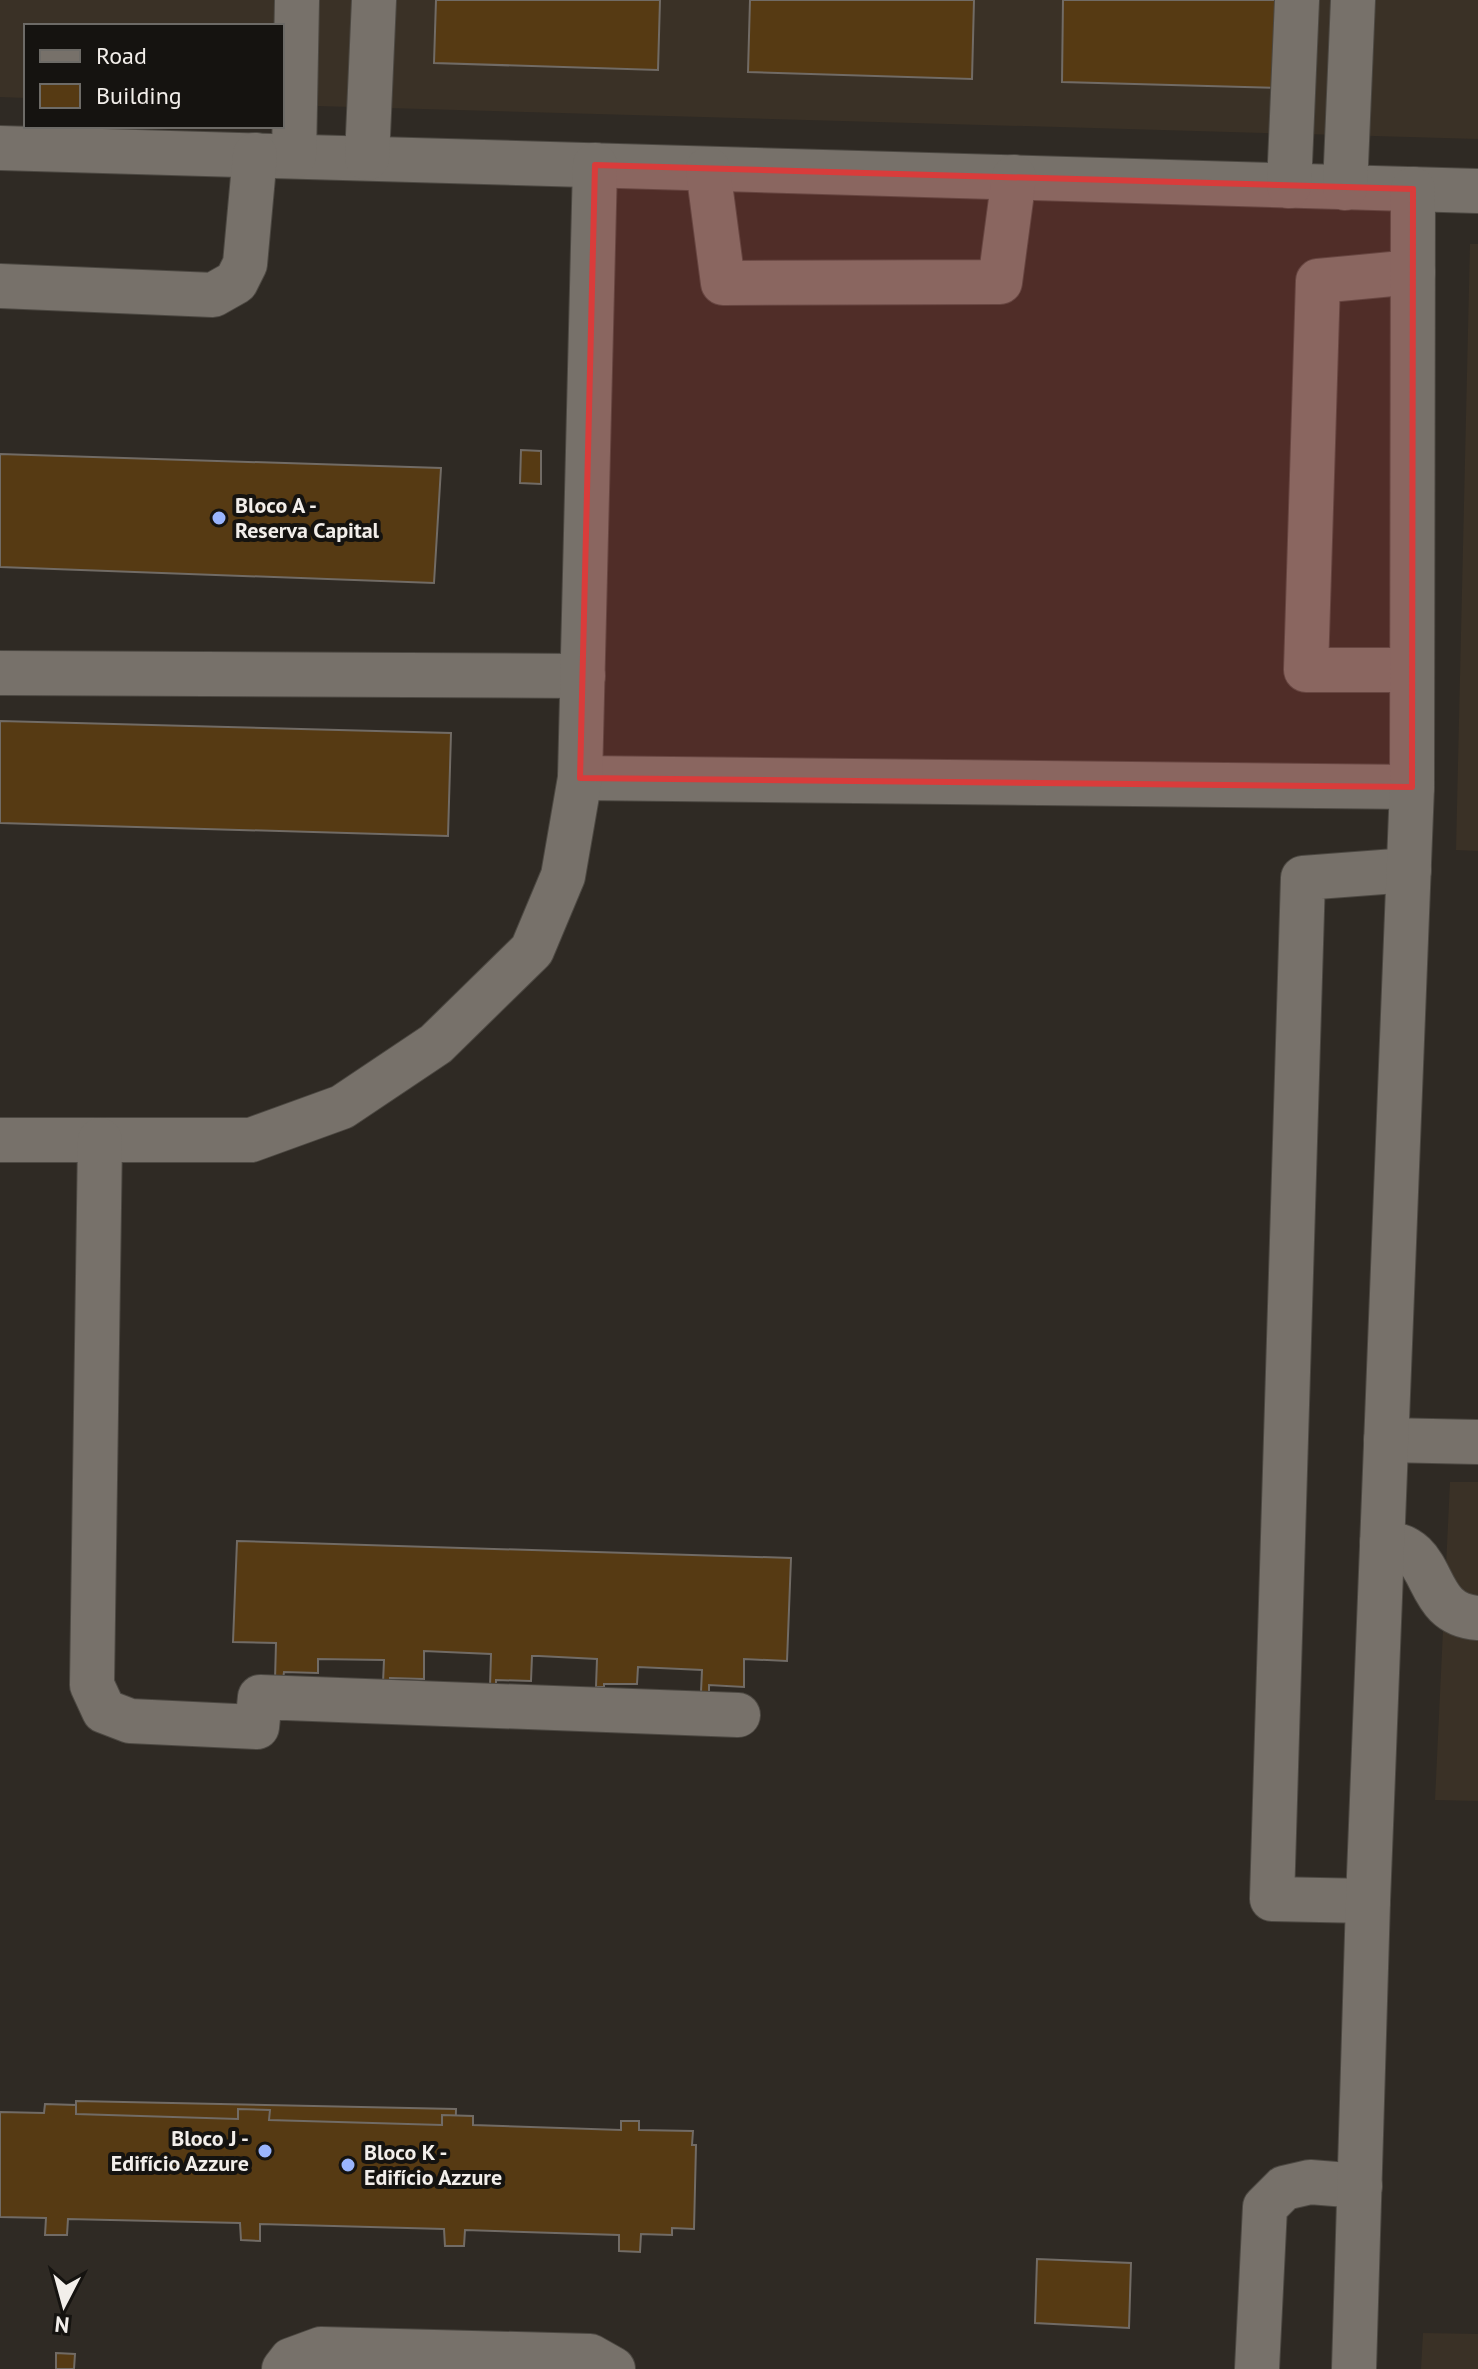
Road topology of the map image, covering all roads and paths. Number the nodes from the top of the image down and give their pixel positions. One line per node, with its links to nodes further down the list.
1 (297, 0): 5 (street)
2 (374, 0): 9 (street)
3 (1297, 0): 13 (street)
4 (1353, 0): 14 (street)
5 (284, 92)
6 (279, 128): 8 (street)
7 (0, 148): 8 (street)
8 (275, 156): 9 (street); 18 (street)
9 (367, 158): 10 (street)
10 (595, 165): 11 (street); 21 (street)
11 (708, 169): 12 (street); 12 (street)
12 (1014, 177): 13 (street)
13 (1289, 186): 14 (street)
14 (1345, 188): 15 (street)
15 (1413, 189): 16 (street); 17 (street)
16 (1478, 191)
17 (1413, 272): 19 (street); 19 (street)
18 (0, 286)
19 (1412, 670): 23 (street)
20 (0, 673): 21 (street)
21 (583, 676): 22 (street)
22 (580, 778): 23 (street); 26 (street)
23 (1412, 787): 24 (street)
24 (1409, 870): 27 (street); 32 (street)
25 (0, 1140): 26 (street)
26 (100, 1140): 31 (street)
27 (1386, 1440): 28 (street); 29 (street)
28 (1478, 1442)
29 (1382, 1543): 30 (street); 32 (street)
30 (1478, 1618)
31 (738, 1715)
32 (1368, 1901): 33 (street)
33 (1360, 2186): 36 (street); 37 (street)
34 (284, 2369): 35 (street)
35 (613, 2369)
36 (1257, 2369)
37 (1354, 2369)

